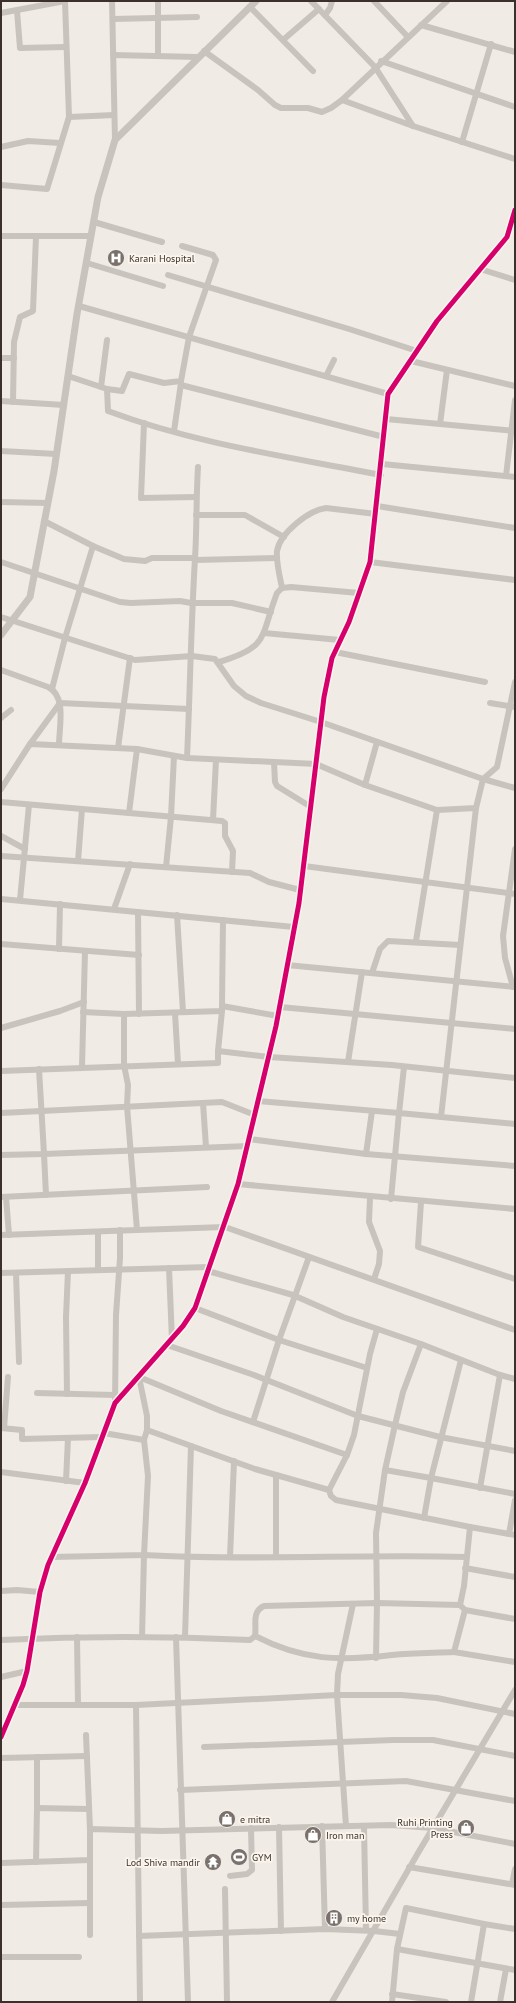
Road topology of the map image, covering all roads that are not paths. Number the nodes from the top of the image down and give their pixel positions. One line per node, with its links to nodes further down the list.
1 (65, 1): 11 (street); 21 (street)
2 (112, 1): 16 (street)
3 (158, 1): 15 (street)
4 (256, 1): 9 (street)
5 (311, 1): 10 (street)
6 (332, 1): 13 (street)
7 (374, 1): 18 (street)
8 (447, 1): 17 (street)
9 (250, 7): 19 (street); 22 (street)
10 (319, 8): 13 (street); 19 (street)
11 (17, 11): 12 (street); 21 (street)
12 (1, 13)
13 (325, 15): 28 (street)
14 (197, 17): 15 (street)
15 (158, 18): 16 (street); 25 (street)
16 (113, 19): 24 (street)
17 (421, 25): 18 (street); 20 (street)
18 (408, 37): 27 (street)
19 (283, 40): 29 (street)
20 (491, 44): 23 (street); 30 (street)
21 (66, 47): 34 (street)
22 (204, 50): 26 (street); 31 (street)
23 (515, 52)
24 (113, 55): 25 (street); 33 (street)
25 (158, 56): 26 (street)
26 (197, 58): 36 (street)
27 (381, 61): 28 (street); 30 (street)
28 (375, 67): 31 (street); 35 (street)
29 (313, 71)
30 (477, 93): 32 (street); 37 (street)
31 (342, 100): 35 (street)
32 (515, 107)
33 (114, 115): 34 (street); 36 (street)
34 (68, 117): 38 (street)
35 (413, 126): 37 (street)
36 (115, 140): 43 (street)
37 (462, 142): 40 (street)
38 (60, 143): 39 (street); 41 (street)
39 (1, 147)
40 (515, 159)
41 (1, 185)
42 (515, 210): 44 (street)
43 (94, 222): 47 (street); 49 (street)
44 (508, 232): 45 (street); 52 (street)
45 (515, 234)
46 (1, 236): 48 (street)
47 (91, 236): 48 (street); 51 (street)
48 (36, 237): 62 (street)
49 (162, 242)
50 (182, 246): 56 (street)
51 (87, 263): 55 (street); 57 (street)
52 (480, 269): 54 (street); 60 (street)
53 (168, 275): 56 (street)
54 (515, 280)
55 (163, 286)
56 (208, 287): 58 (street); 60 (street)
57 (79, 306): 58 (street); 66 (street)
58 (190, 337): 67 (street); 68 (street)
59 (107, 340): 70 (street)
60 (417, 351): 64 (street)
61 (1, 358): 62 (street)
62 (14, 358): 74 (street)
63 (334, 360): 67 (street)
64 (410, 361): 65 (street); 71 (street)
65 (447, 370): 69 (street); 78 (street)
66 (68, 376): 70 (street); 75 (street)
67 (326, 376): 71 (street)
68 (181, 383): 70 (street); 79 (street); 81 (street)
69 (515, 386)
70 (104, 388): 77 (street)
71 (388, 394): 76 (street)
72 (515, 400): 80 (street)
73 (1, 402): 74 (street)
74 (13, 402): 75 (street)
75 (64, 405): 83 (street)
76 (386, 419): 78 (street); 81 (street)
77 (144, 423): 79 (street); 89 (street)
78 (440, 424): 80 (street)
79 (174, 431): 86 (street)
80 (513, 431): 87 (street)
81 (384, 437): 84 (street)
82 (1, 451): 83 (street)
83 (56, 454): 91 (street)
84 (382, 464): 86 (street); 87 (street)
85 (198, 467): 89 (street)
86 (381, 475): 92 (street)
87 (506, 476): 88 (street)
88 (515, 477)
89 (196, 497): 94 (street)
90 (1, 502): 91 (street)
91 (48, 503): 95 (street)
92 (377, 506): 93 (street); 96 (street)
93 (376, 514): 97 (street); 102 (street)
94 (196, 515): 97 (street); 100 (street)
95 (44, 521): 98 (street); 103 (street)
96 (515, 528)
97 (284, 537): 99 (street)
98 (94, 546): 100 (street); 105 (street)
99 (277, 558): 100 (street); 106 (street)
100 (195, 559): 108 (street)
101 (1, 562): 103 (street)
102 (370, 562): 104 (street); 107 (street)
103 (35, 573): 105 (street); 111 (street)
104 (515, 580)
105 (82, 588): 108 (street); 114 (street)
106 (282, 588): 107 (street); 109 (street)
107 (359, 593): 115 (street)
108 (191, 603): 109 (street); 117 (street)
109 (271, 612): 112 (street)
110 (1, 617): 111 (street)
111 (12, 621): 113 (street); 114 (street)
112 (264, 633): 115 (street); 119 (street)
113 (1, 635)
114 (65, 638): 118 (street); 123 (street)
115 (340, 640): 116 (street)
116 (335, 652): 121 (street); 131 (street)
117 (192, 656): 118 (street); 119 (street); 128 (street)
118 (130, 658): 126 (street)
119 (219, 662): 131 (street)
120 (1, 670): 123 (street)
121 (485, 682)
122 (515, 682): 127 (street)
123 (52, 689): 125 (street)
124 (490, 702): 127 (street)
125 (60, 703): 126 (street); 133 (street); 134 (street)
126 (124, 706): 128 (street); 135 (street)
127 (512, 707): 142 (street)
128 (189, 709): 138 (street)
129 (10, 710): 130 (street)
130 (1, 718)
131 (321, 722): 132 (street); 141 (street)
132 (377, 742): 142 (street); 143 (street)
133 (30, 744): 134 (street); 145 (street)
134 (59, 745): 135 (street)
135 (118, 748): 136 (street)
136 (137, 749): 137 (street); 152 (street)
137 (174, 756): 138 (street); 153 (street)
138 (187, 758): 139 (street)
139 (216, 760): 140 (street); 154 (street)
140 (274, 762): 141 (street); 148 (street)
141 (316, 764): 143 (street); 148 (street)
142 (483, 779): 144 (street); 149 (street)
143 (365, 785): 151 (street)
144 (515, 788)
145 (1, 789)
146 (1, 802): 147 (street)
147 (29, 805): 150 (street); 156 (street)
148 (311, 807): 162 (street)
149 (476, 808): 151 (street); 166 (street)
150 (82, 809): 152 (street); 160 (street)
151 (437, 810): 165 (street)
152 (129, 813): 153 (street)
153 (171, 817): 154 (street); 163 (street)
154 (213, 820): 164 (street)
155 (1, 836): 156 (street)
156 (24, 849): 159 (street)
157 (515, 850): 168 (street)
158 (1, 856): 159 (street)
159 (24, 857): 160 (street); 171 (street)
160 (78, 861): 161 (street)
161 (130, 864): 163 (street); 173 (street)
162 (304, 866): 165 (street); 167 (street)
163 (166, 867): 164 (street)
164 (232, 872): 167 (street)
165 (426, 882): 166 (street); 178 (street)
166 (467, 888): 168 (street); 180 (street)
167 (300, 890): 177 (street)
168 (508, 893): 169 (street); 188 (street)
169 (515, 894)
170 (1, 899): 171 (street)
171 (20, 900): 172 (street)
172 (60, 904): 173 (street); 181 (street)
173 (114, 909): 174 (street)
174 (138, 912): 175 (street); 183 (street)
175 (177, 916): 176 (street); 193 (street)
176 (223, 920): 177 (street); 191 (street)
177 (294, 927): 184 (street)
178 (416, 941): 180 (street); 186 (street)
179 (1, 944): 181 (street)
180 (460, 945): 187 (street)
181 (59, 949): 182 (street)
182 (85, 951): 183 (street); 189 (street)
183 (139, 955): 196 (street)
184 (287, 965): 185 (street); 190 (street)
185 (362, 972): 186 (street); 197 (street)
186 (372, 973): 187 (street)
187 (456, 981): 188 (street); 199 (street)
188 (514, 987)
189 (84, 1002): 192 (street); 200 (street)
190 (280, 1007): 197 (street); 198 (street)
191 (222, 1008): 193 (street); 198 (street); 202 (street)
192 (83, 1012): 195 (street); 208 (street)
193 (183, 1012): 194 (street)
194 (175, 1013): 196 (street); 205 (street)
195 (124, 1014): 196 (street); 206 (street)
196 (139, 1014)
197 (354, 1014): 199 (street); 204 (street)
198 (278, 1016): 203 (street)
199 (451, 1023): 201 (street); 210 (street)
200 (1, 1028)
201 (515, 1029)
202 (218, 1052): 203 (street); 205 (street)
203 (269, 1057): 204 (street); 213 (street)
204 (348, 1062): 207 (street)
205 (178, 1064): 206 (street)
206 (124, 1065): 208 (street); 215 (street)
207 (404, 1066): 210 (street); 219 (street)
208 (82, 1067): 209 (street)
209 (39, 1069): 211 (street); 216 (street)
210 (446, 1070): 212 (street); 221 (street)
211 (1, 1071)
212 (515, 1078)
213 (258, 1101): 217 (street); 220 (street)
214 (203, 1103): 215 (street); 220 (street); 225 (street)
215 (127, 1106): 216 (street); 226 (street)
216 (41, 1110): 218 (street); 227 (street)
217 (372, 1111): 219 (street); 228 (street)
218 (1, 1113)
219 (399, 1113): 221 (street); 230 (street)
220 (255, 1114): 223 (street)
221 (441, 1117): 222 (street)
222 (515, 1124)
223 (249, 1139): 224 (street); 228 (street)
224 (248, 1146): 225 (street); 232 (street)
225 (206, 1147): 226 (street)
226 (131, 1150): 227 (street); 234 (street)
227 (44, 1154): 229 (street); 235 (street)
228 (366, 1154): 230 (street)
229 (1, 1155)
230 (395, 1157): 231 (street); 238 (street)
231 (515, 1166)
232 (238, 1184): 237 (street); 241 (street)
233 (207, 1187): 234 (street)
234 (134, 1191): 235 (street); 243 (street)
235 (46, 1195): 236 (street)
236 (4, 1197): 245 (street)
237 (370, 1197): 238 (street); 255 (street)
238 (391, 1199): 239 (street)
239 (421, 1202): 240 (street); 256 (street)
240 (515, 1209)
241 (224, 1227): 243 (street); 247 (street); 249 (street)
242 (120, 1230): 243 (street); 244 (street); 251 (street)
243 (137, 1230)
244 (98, 1232): 245 (street); 250 (street)
245 (9, 1235): 246 (street)
246 (1, 1236)
247 (309, 1257): 255 (street); 257 (street)
248 (169, 1268): 249 (street); 251 (street); 262 (street)
249 (209, 1269): 257 (street); 258 (street)
250 (98, 1270): 251 (street); 252 (street)
251 (118, 1270): 274 (street)
252 (68, 1271): 254 (street); 273 (street)
253 (1, 1273): 254 (street)
254 (16, 1273): 265 (street)
255 (374, 1279): 260 (street)
256 (515, 1279)
257 (296, 1296): 259 (street); 261 (street)
258 (195, 1308): 261 (street); 262 (street)
259 (377, 1329): 263 (street); 266 (street)
260 (515, 1330)
261 (279, 1340): 266 (street); 271 (street)
262 (170, 1342): 269 (street); 271 (street)
263 (421, 1344): 264 (street); 278 (street)
264 (461, 1360): 267 (street); 282 (street)
265 (19, 1362)
266 (367, 1368): 276 (street)
267 (500, 1375): 270 (street); 286 (street)
268 (8, 1377): 279 (street)
269 (139, 1377): 275 (street); 277 (street); 280 (street)
270 (515, 1379)
271 (267, 1380): 276 (street); 277 (street)
272 (36, 1393): 273 (street)
273 (67, 1394): 274 (street)
274 (115, 1395): 275 (street)
275 (115, 1403): 281 (street)
276 (358, 1416): 278 (street); 288 (street)
277 (253, 1422): 288 (street)
278 (395, 1425): 282 (street); 290 (street)
279 (3, 1428): 283 (street)
280 (147, 1430): 284 (street); 285 (street)
281 (103, 1435): 283 (street); 284 (street); 295 (street)
282 (440, 1437): 286 (street); 293 (street)
283 (68, 1438): 294 (street)
284 (144, 1440): 304 (street)
285 (191, 1446): 289 (street); 307 (street)
286 (487, 1446): 287 (street); 296 (street)
287 (515, 1451)
288 (347, 1455): 297 (street)
289 (234, 1461): 292 (street); 308 (street)
290 (385, 1470): 293 (street); 300 (street)
291 (1, 1472): 294 (street)
292 (276, 1475): 297 (street); 309 (street)
293 (430, 1478): 296 (street); 301 (street)
294 (66, 1481): 295 (street)
295 (85, 1483): 306 (street)
296 (480, 1488): 298 (street)
297 (329, 1490): 300 (street)
298 (515, 1494)
299 (515, 1500): 303 (street)
300 (380, 1510): 301 (street); 305 (street)
301 (424, 1518): 302 (street)
302 (470, 1527): 303 (street); 310 (street)
303 (512, 1534)
304 (144, 1555): 306 (street); 307 (street); 321 (street)
305 (376, 1556): 309 (street); 310 (street); 315 (street)
306 (52, 1557): 314 (street)
307 (188, 1557): 308 (street); 323 (street)
308 (230, 1557): 309 (street)
309 (276, 1557)
310 (466, 1557): 311 (street)
311 (465, 1568): 312 (street); 317 (street)
312 (515, 1577)
313 (1, 1591): 314 (street)
314 (40, 1592): 324 (street)
315 (377, 1603): 316 (street); 317 (street); 328 (street)
316 (353, 1604): 319 (street); 327 (street)
317 (463, 1607): 318 (street); 326 (street)
318 (515, 1619)
319 (255, 1636): 323 (street); 327 (street)
320 (77, 1637): 321 (street); 324 (street); 336 (street)
321 (142, 1637): 322 (street)
322 (176, 1637): 323 (street); 334 (street)
323 (185, 1637)
324 (32, 1639): 325 (street); 330 (street)
325 (1, 1640)
326 (454, 1652): 328 (street); 329 (street)
327 (341, 1658): 328 (street); 333 (street)
328 (376, 1658)
329 (515, 1662)
330 (27, 1671): 331 (street); 335 (street)
331 (1, 1677)
332 (515, 1690): 338 (street)
333 (337, 1695): 334 (street); 338 (street); 342 (street)
334 (176, 1703): 337 (street); 351 (street)
335 (14, 1705): 336 (street); 341 (street)
336 (78, 1705): 337 (street)
337 (136, 1705): 364 (street)
338 (502, 1712): 339 (street); 344 (street)
339 (515, 1714)
340 (86, 1735): 345 (street)
341 (1, 1737)
342 (340, 1741): 343 (street); 344 (street); 349 (street)
343 (204, 1747)
344 (480, 1750): 346 (street); 352 (street)
345 (87, 1756): 347 (street); 356 (street)
346 (515, 1756)
347 (37, 1757): 348 (street); 355 (street)
348 (1, 1758)
349 (343, 1784): 350 (street); 352 (street); 358 (street)
350 (216, 1788): 351 (street); 353 (street)
351 (180, 1790): 365 (street)
352 (455, 1790): 354 (street); 362 (street)
353 (215, 1796)
354 (515, 1801)
355 (37, 1808): 356 (street); 368 (street)
356 (88, 1808): 363 (street)
357 (322, 1826): 358 (street); 360 (street); 378 (street)
358 (346, 1826): 359 (street)
359 (364, 1826): 362 (street); 380 (street)
360 (279, 1827): 361 (street); 381 (street)
361 (251, 1828): 365 (street); 372 (street)
362 (433, 1828): 366 (street); 370 (street)
363 (90, 1829): 364 (street); 367 (street)
364 (137, 1830): 365 (street); 387 (street)
365 (182, 1830): 384 (street)
366 (515, 1844)
367 (90, 1860): 368 (street); 375 (street)
368 (36, 1862): 369 (street)
369 (1, 1863)
370 (409, 1867): 373 (street); 382 (street)
371 (515, 1869): 373 (street)
372 (230, 1876)
373 (513, 1884)
374 (225, 1889): 383 (street)
375 (90, 1903): 376 (street); 386 (street)
376 (1, 1905)
377 (484, 1924): 379 (street); 385 (street); 391 (street)
378 (325, 1929): 380 (street); 381 (street)
379 (515, 1929)
380 (366, 1930): 382 (street)
381 (281, 1931): 383 (street)
382 (374, 1931): 385 (street); 398 (street)
383 (225, 1933): 384 (street); 397 (street)
384 (185, 1934): 387 (street); 396 (street)
385 (400, 1934): 388 (street)
386 (90, 1935)
387 (139, 1936): 395 (street)
388 (397, 1949): 391 (street); 394 (street)
389 (1, 1957): 390 (street)
390 (79, 1957)
391 (477, 1964): 392 (street); 401 (street)
392 (506, 1969): 393 (street); 402 (street)
393 (515, 1970)
394 (392, 1994): 399 (street); 400 (street)
395 (140, 2002)
396 (188, 2002)
397 (227, 2002)
398 (332, 2002)
399 (392, 2002)
400 (446, 2002)
401 (471, 2002)
402 (500, 2002)

